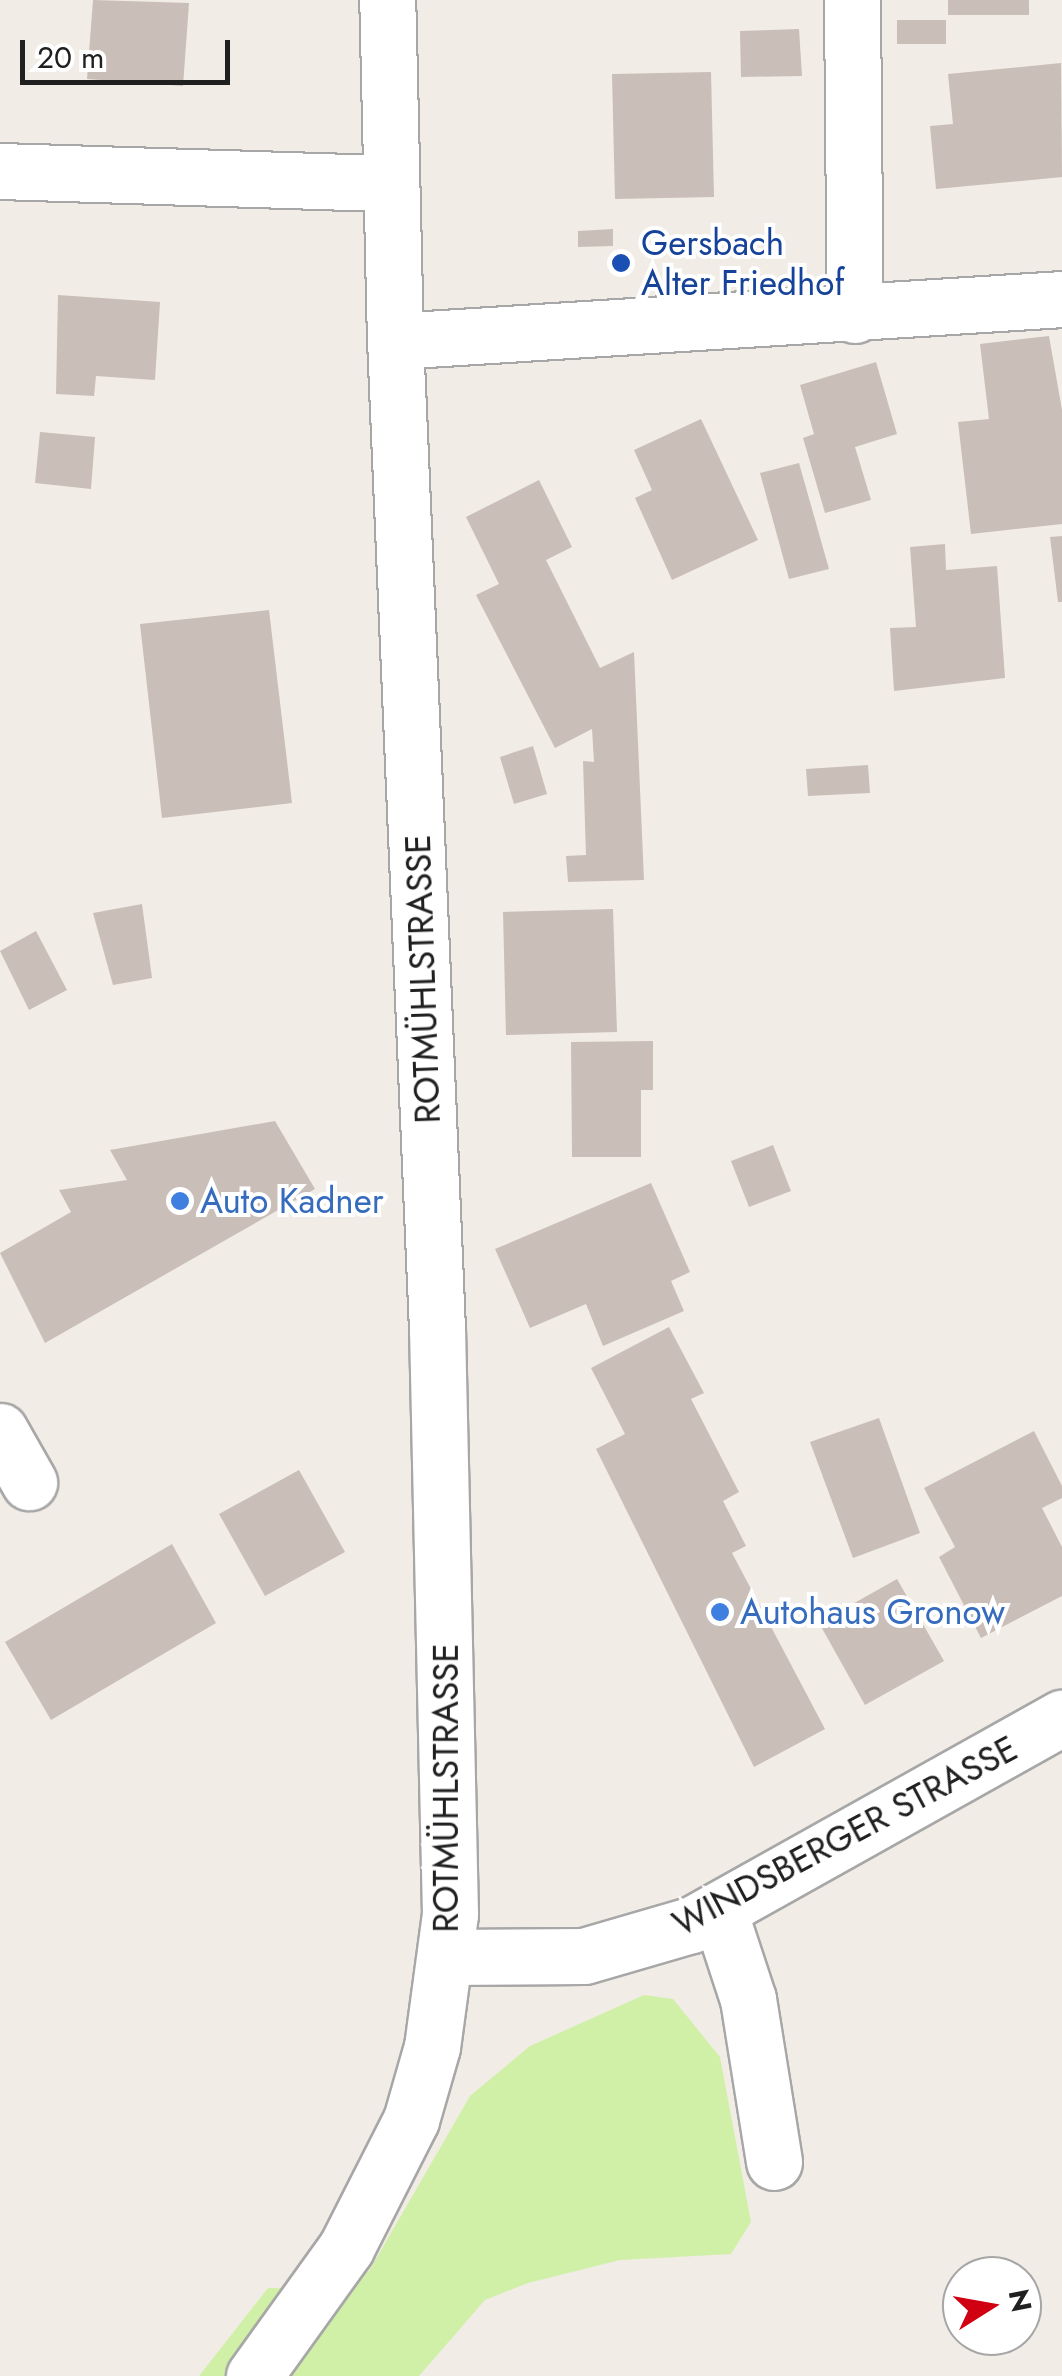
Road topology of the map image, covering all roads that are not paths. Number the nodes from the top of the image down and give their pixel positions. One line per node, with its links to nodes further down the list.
1 (388, 0): 4 (street, ROTMÜHLSTRASSE)
2 (852, 0): 6 (street)
3 (0, 171): 4 (street)
4 (389, 183): 7 (street, ROTMÜHLSTRASSE)
5 (1062, 299): 6 (street)
6 (855, 315): 7 (street)
7 (395, 341): 12 (street, ROTMÜHLSTRASSE)
8 (0, 1432): 9 (street)
9 (29, 1482)
10 (1062, 1718): 11 (street, WINDSBERGER STRASSE)
11 (719, 1912): 12 (street, WINDSBERGER STRASSE); 13 (street)
12 (446, 1958): 14 (street, ROTMÜHLSTRASSE)
13 (774, 2162)
14 (254, 2376)

